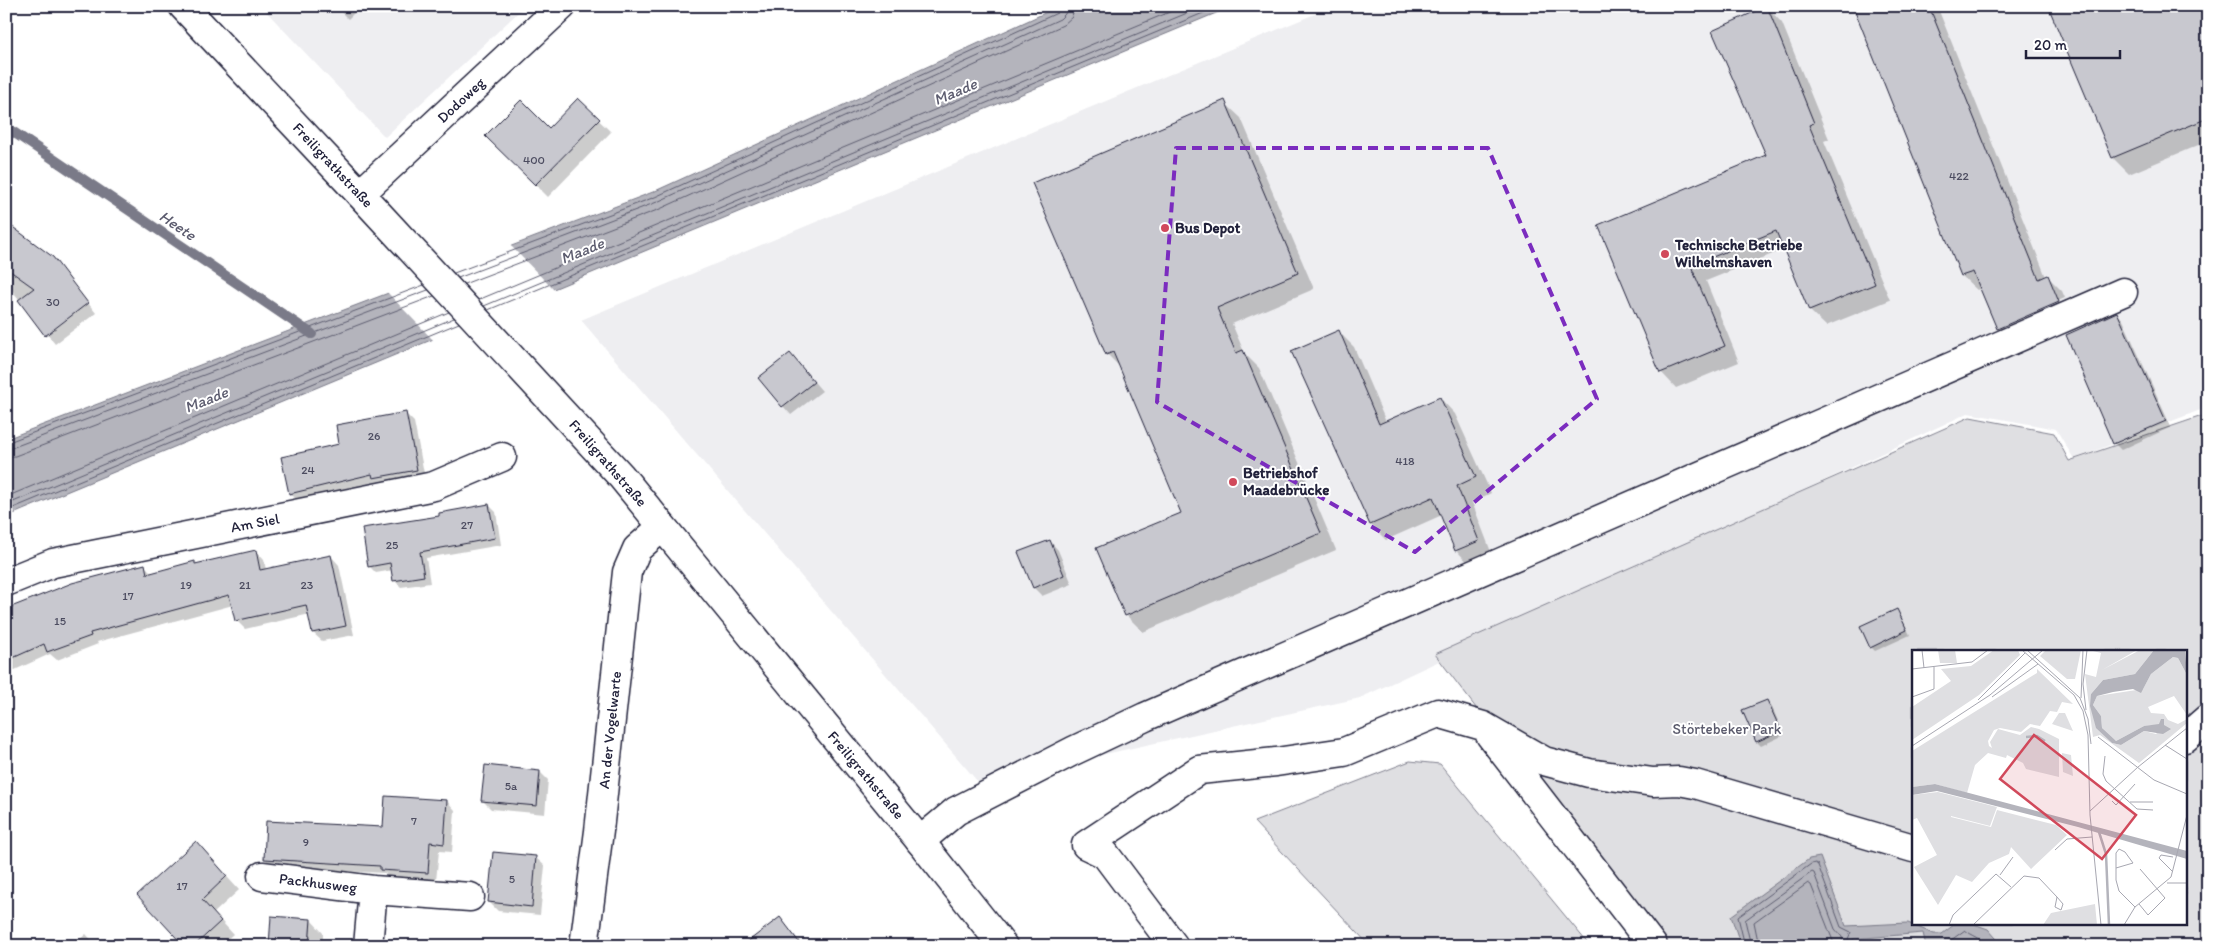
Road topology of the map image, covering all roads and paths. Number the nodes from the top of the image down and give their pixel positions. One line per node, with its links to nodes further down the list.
1 (183, 6): 3 (main road, Freiligrathstraße)
2 (562, 6): 3 (main road, Dodoweg)
3 (360, 194): 6 (main road, Freiligrathstraße)
4 (2123, 292): 11 (main road)
5 (502, 457): 7 (main road, Am Siel)
6 (662, 527): 11 (main road, Freiligrathstraße); 17 (main road, An der Vogelwarte)
7 (6, 582)
8 (2208, 718): 10 (main road)
9 (1483, 726): 12 (main road); 19 (main road); 20 (main road)
10 (2186, 737)
11 (920, 841): 18 (main road, Freiligrathstraße)
12 (1912, 848)
13 (262, 876): 14 (main road, Packhusweg)
14 (373, 890): 15 (main road, Packhusweg); 16 (main road, Packhusweg)
15 (470, 897)
16 (368, 946)
17 (584, 946)
18 (1003, 946)
19 (1174, 946)
20 (1653, 946)

